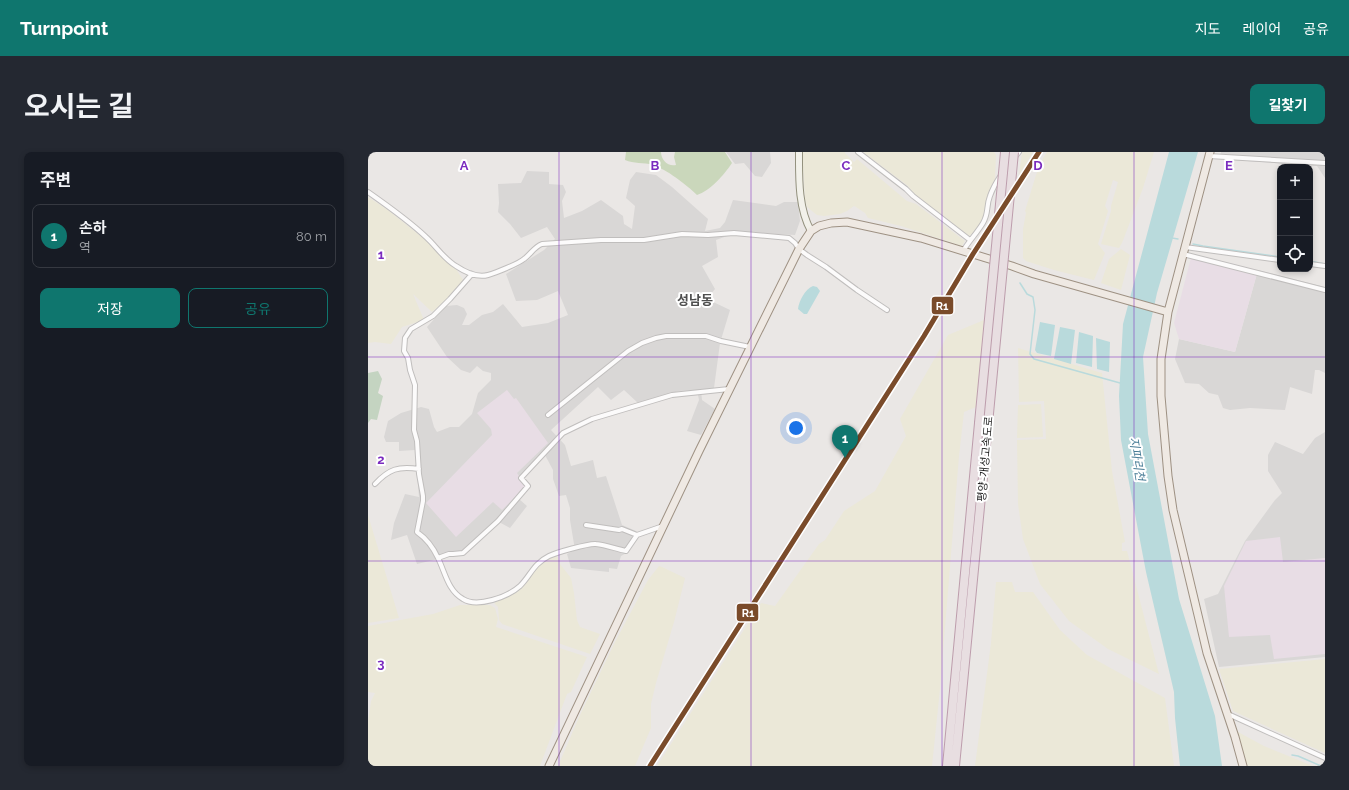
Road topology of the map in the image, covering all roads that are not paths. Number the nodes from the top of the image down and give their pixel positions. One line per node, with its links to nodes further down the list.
1 (799, 152): 9 (street)
2 (858, 152): 10 (street)
3 (1005, 152): 34 (highway, 평양-개성고속도로, bridge)
4 (1014, 152): 35 (highway, 평양-개성고속도로, bridge)
5 (1019, 152): 10 (street)
6 (1210, 154): 7 (street); 11 (main road)
7 (1325, 163)
8 (368, 192): 18 (street)
9 (811, 231): 12 (main road); 13 (main road)
10 (970, 240): 13 (street)
11 (1185, 247): 14 (main road); 15 (street)
12 (799, 249): 18 (street); 20 (street); 22 (main road)
13 (963, 251): 21 (main road)
14 (1183, 254): 19 (street); 21 (main road)
15 (1277, 260)
16 (1313, 264): 17 (street)
17 (1325, 266)
18 (472, 274): 25 (street)
19 (1325, 290)
20 (887, 310)
21 (1168, 312): 31 (main road)
22 (750, 346): 23 (main road); 24 (street)
23 (729, 389): 28 (main road); 30 (street)
24 (548, 415)
25 (418, 469): 26 (street); 30 (street)
26 (376, 484)
27 (586, 525): 29 (street)
28 (663, 526): 29 (street); 33 (main road)
29 (637, 535): 30 (street)
30 (438, 558)
31 (1227, 714): 32 (street); 36 (main road)
32 (1325, 758)
33 (549, 766)
34 (947, 766)
35 (956, 766)
36 (1243, 766)

